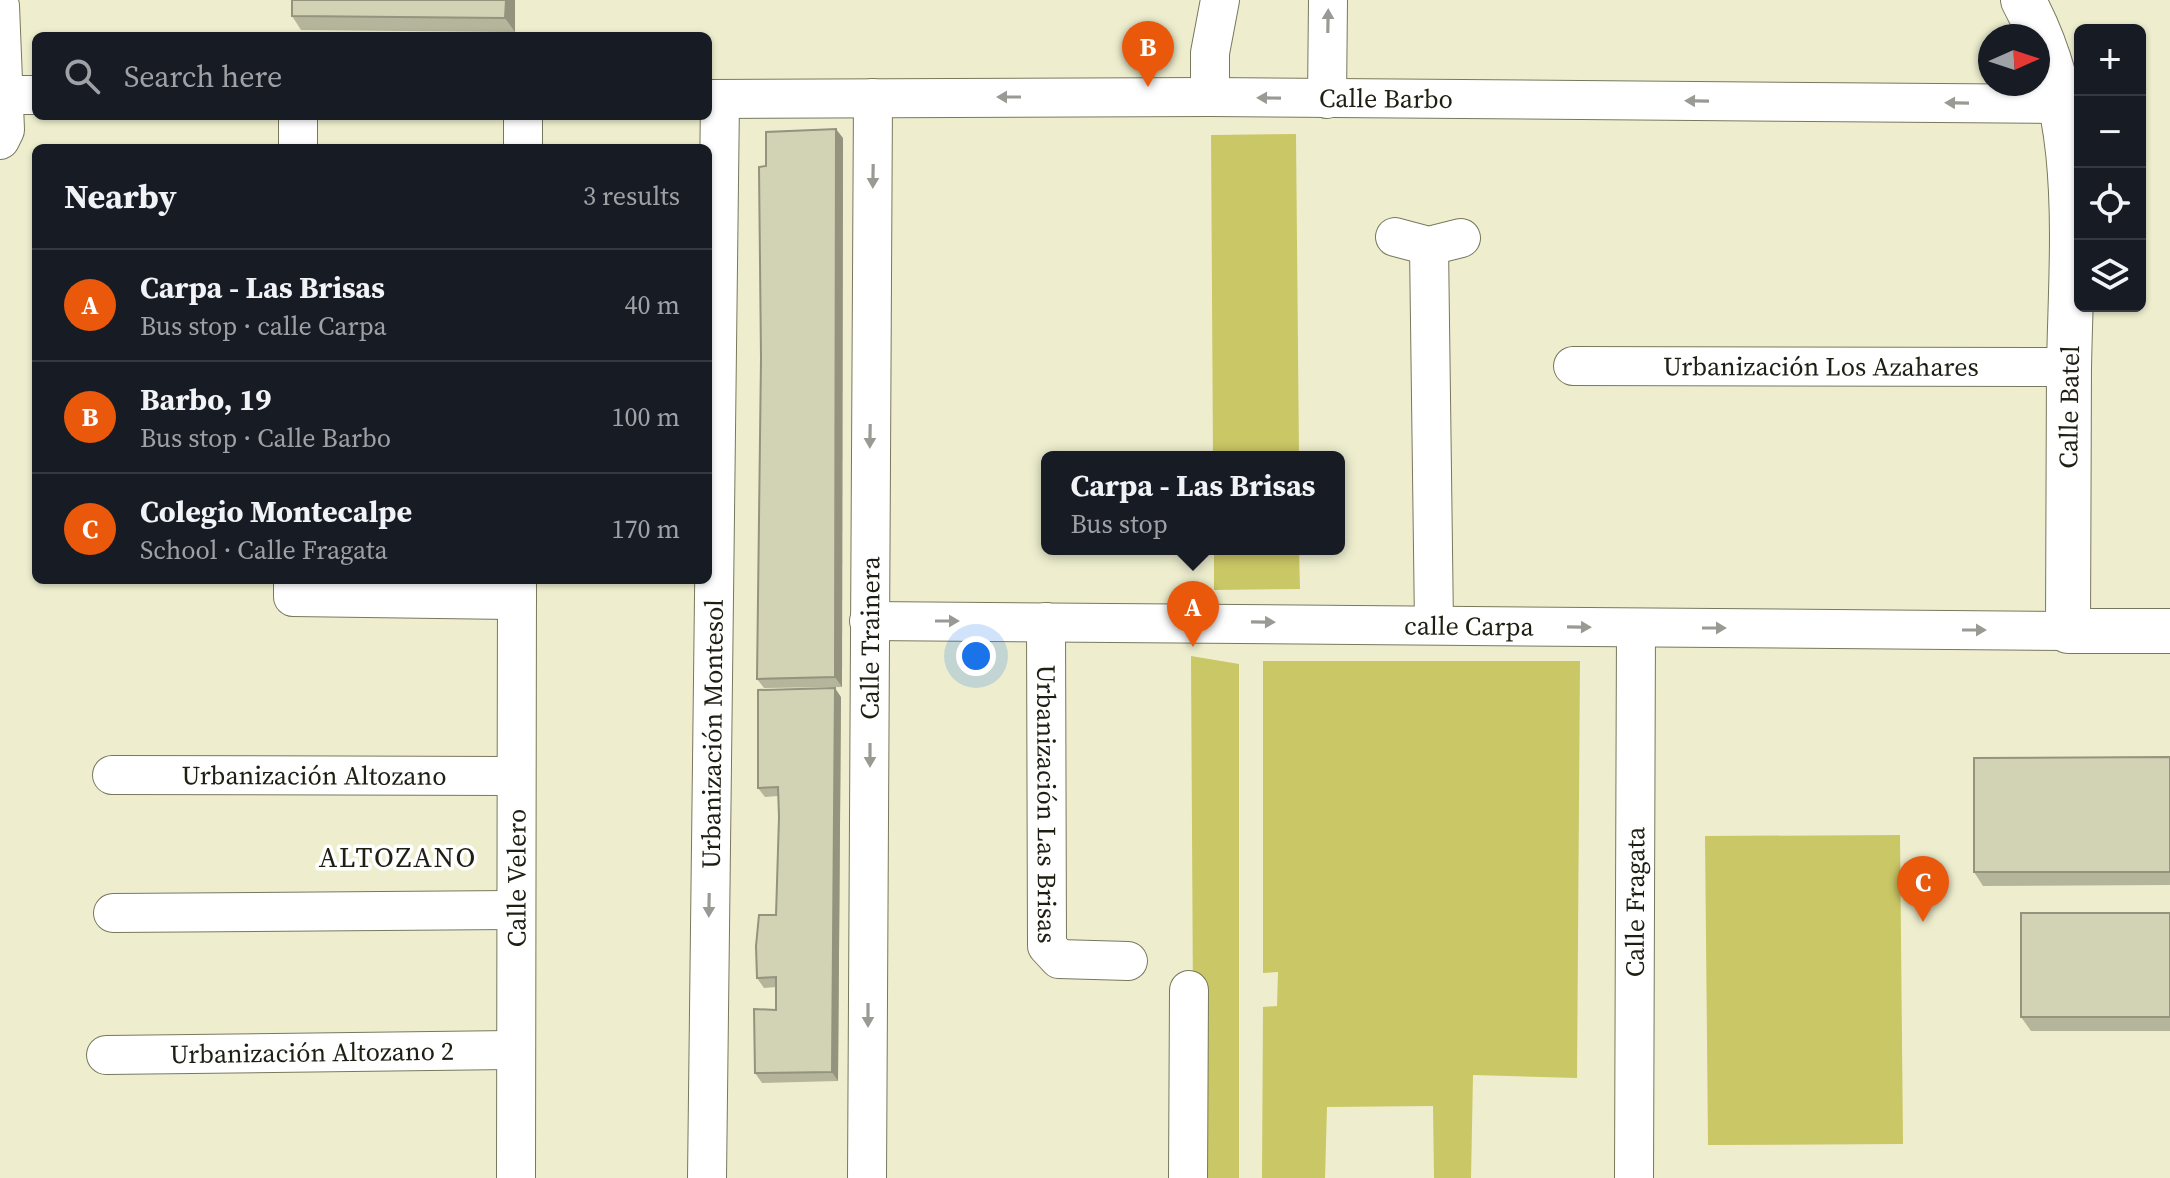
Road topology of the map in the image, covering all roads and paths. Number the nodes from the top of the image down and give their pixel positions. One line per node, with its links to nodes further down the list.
1 (1220, 0): 6 (street)
2 (1328, 0): 9 (street, one-way to 2)
3 (2023, 0): 10 (street, Calle Batel)
4 (0, 6): 5 (street)
5 (13, 95): 13 (street)
6 (1210, 97): 7 (street, Calle Barbo, one-way to 7); 9 (street, Calle Barbo, one-way to 6)
7 (873, 98): 8 (street, Calle Barbo); 23 (street, Calle Trainera, one-way to 23)
8 (714, 99): 19 (street, Urbanización Montesol, one-way to 19)
9 (1327, 99): 10 (street, Calle Barbo, one-way to 9)
10 (2063, 104): 18 (street, Calle Batel)
11 (298, 120): 14 (street)
12 (523, 120): 15 (street)
13 (0, 140)
14 (298, 144)
15 (523, 144)
16 (1429, 241): 25 (street)
17 (1573, 366): 18 (street, Urbanización Los Azahares)
18 (2069, 367): 27 (street, Calle Batel)
19 (712, 407)
20 (293, 584): 22 (street)
21 (711, 584): 38 (street, Urbanización Montesol, one-way to 38)
22 (517, 590): 30 (street, Calle Velero)
23 (869, 621): 24 (street, calle Carpa, one-way to 24); 39 (street, Calle Trainera, one-way to 39)
24 (1046, 622): 25 (street, calle Carpa, one-way to 25); 33 (street, Urbanización Las Brisas)
25 (1434, 625): 26 (street, calle Carpa, one-way to 26)
26 (1636, 628): 27 (street, calle Carpa, one-way to 27); 41 (street, Calle Fragata)
27 (2068, 631): 28 (street)
28 (2170, 631)
29 (112, 775): 30 (street, Urbanización Altozano)
30 (516, 776): 31 (street, Calle Velero)
31 (516, 910): 32 (street); 35 (street, Calle Velero)
32 (113, 913)
33 (1128, 961)
34 (1189, 990): 40 (street)
35 (516, 1050): 36 (street, Urbanización Altozano 2); 37 (street, Calle Velero)
36 (106, 1055)
37 (516, 1178)
38 (707, 1178)
39 (867, 1178)
40 (1188, 1178)
41 (1634, 1178)

